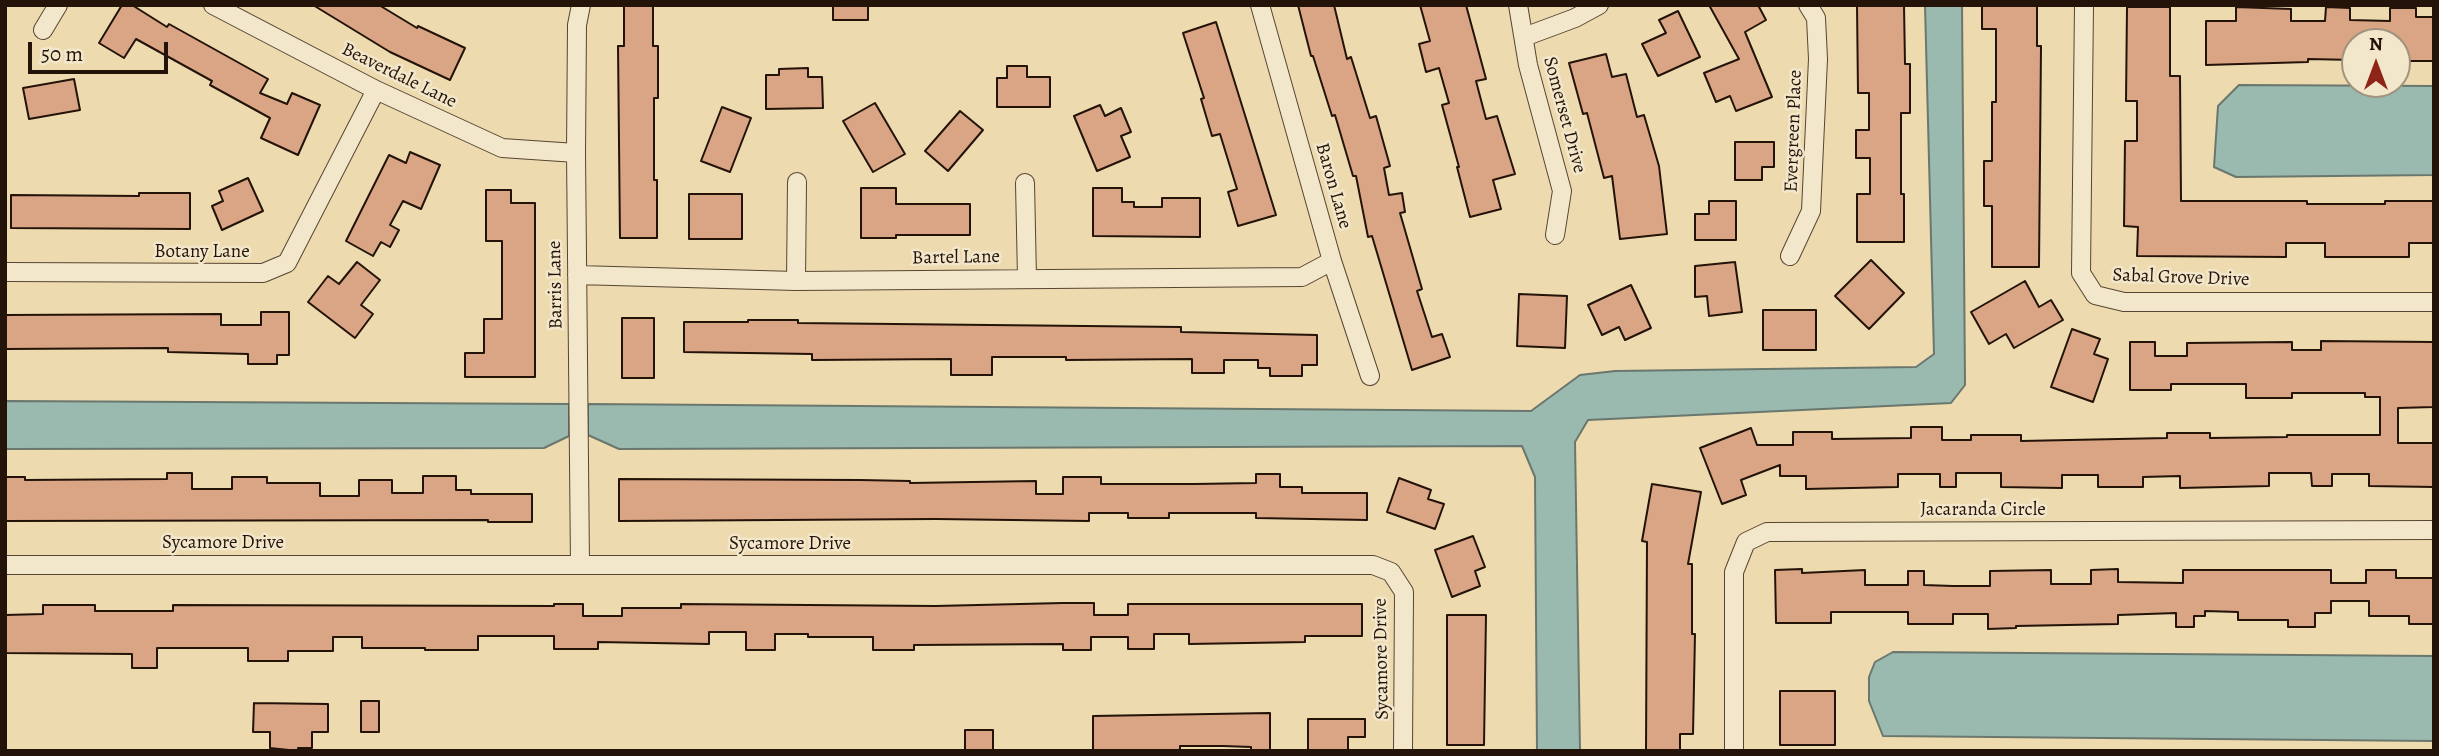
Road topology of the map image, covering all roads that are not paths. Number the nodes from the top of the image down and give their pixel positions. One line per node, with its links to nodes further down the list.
1 (58, 5): 9 (street)
2 (213, 5): 11 (street, Beaverdale Lane)
3 (581, 5): 12 (street, Barris Lane)
4 (1261, 5): 17 (street, Baron Lane)
5 (1518, 5): 10 (street, Somerset Drive)
6 (1599, 5): 10 (street)
7 (1808, 5): 16 (street, Evergreen Place)
8 (2084, 5): 22 (street, Sabal Grove Drive)
9 (43, 30)
10 (1524, 37): 15 (street, Somerset Drive)
11 (376, 90): 12 (street, Beaverdale Lane); 18 (street, Botany Lane)
12 (576, 153): 19 (street, Barris Lane)
13 (797, 182): 21 (street)
14 (1025, 183): 20 (street)
15 (1555, 235)
16 (1790, 256)
17 (1332, 261): 20 (street, Bartel Lane); 23 (street, Baron Lane)
18 (5, 272)
19 (577, 275): 21 (street, Bartel Lane); 25 (street, Barris Lane)
20 (1027, 278): 21 (street, Bartel Lane)
21 (796, 281)
22 (2434, 302)
23 (1370, 376)
24 (2434, 530): 28 (street, Jacaranda Circle)
25 (580, 564): 26 (street, Sycamore Drive); 27 (street, Sycamore Drive)
26 (5, 565)
27 (1403, 751)
28 (1734, 751)

